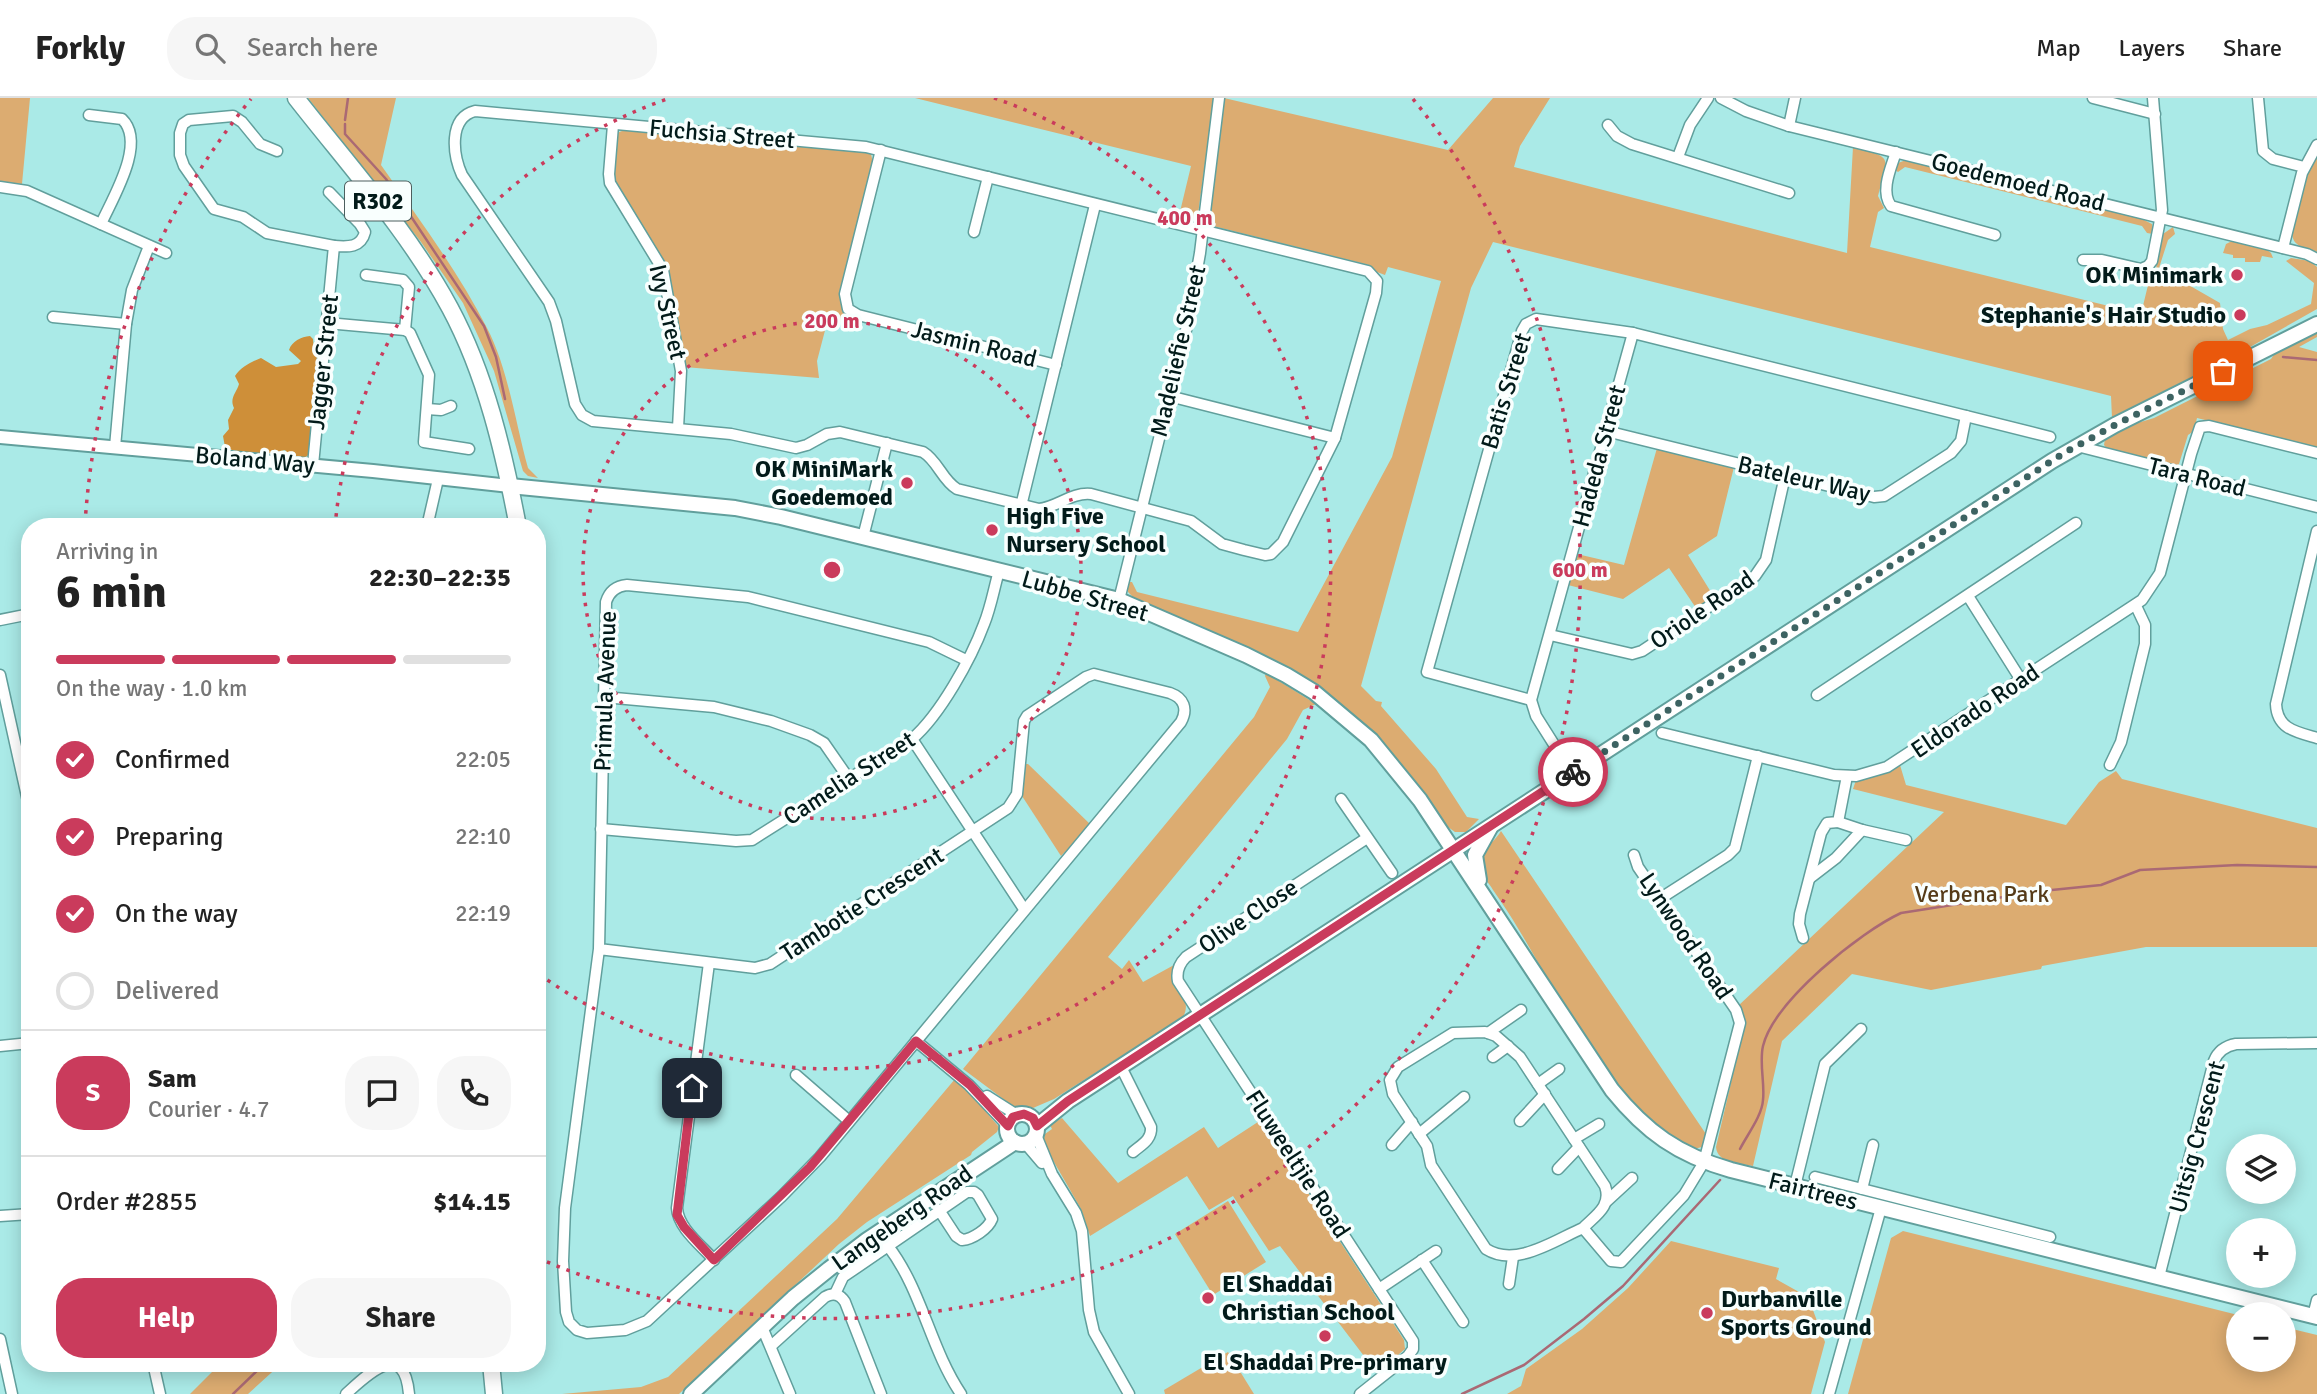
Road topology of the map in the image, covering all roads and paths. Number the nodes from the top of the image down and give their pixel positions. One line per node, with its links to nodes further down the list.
1 (296, 98): 62 (main road, R302)
2 (1219, 98): 27 (street, Madeliefie Street)
3 (1708, 98): 18 (street)
4 (1721, 98): 13 (street, Goedemoed Road)
5 (1795, 98): 13 (street)
6 (2093, 98): 9 (street)
7 (2153, 98): 9 (street)
8 (2258, 98): 19 (street)
9 (2155, 114): 25 (street)
10 (89, 115): 26 (street)
11 (613, 125): 15 (street, Fuchsia Street); 48 (street, Ivy Street); 48 (street, Fuchsia Street)
12 (1608, 125): 18 (street)
13 (1789, 126): 17 (street, Goedemoed Road)
14 (2317, 145): 19 (street)
15 (881, 150): 20 (street, Fuchsia Street); 43 (street, Jasmin Road)
16 (276, 152): 31 (street)
17 (1896, 152): 25 (street, Goedemoed Road); 29 (street)
18 (1678, 158): 23 (street)
19 (2304, 167): 32 (street)
20 (988, 177): 24 (street, Fuchsia Street); 28 (street)
21 (0, 187): 26 (street)
22 (329, 192): 31 (street)
23 (1788, 192)
24 (1096, 205): 27 (street, Fuchsia Street); 43 (street)
25 (2162, 218): 32 (street, Goedemoed Road); 35 (street)
26 (101, 225): 30 (street)
27 (1202, 230): 44 (street, Madeliefie Street); 52 (street, Fuchsia Street)
28 (974, 232)
29 (1995, 235)
30 (149, 246): 33 (street); 39 (street)
31 (334, 246): 38 (street, Jagger Street)
32 (2283, 248): 34 (street, Goedemoed Road)
33 (166, 253)
34 (2317, 259)
35 (2083, 260)
36 (366, 275): 41 (street)
37 (53, 317): 39 (street)
38 (327, 323): 41 (street); 58 (street, Jagger Street)
39 (126, 324): 55 (street)
40 (2317, 324): 54 (main road, Langeberg Road)
41 (405, 330): 46 (street)
42 (1633, 333): 47 (street, Batis Street); 49 (street, Hadeda Street); 83 (street, Batis Street)
43 (1056, 365): 63 (street)
44 (1169, 396): 52 (street); 64 (street, Madeliefie Street)
45 (451, 407): 46 (street)
46 (427, 410): 56 (street)
47 (1966, 416): 51 (street, Batis Street); 60 (street, Bateleur Way)
48 (678, 428): 53 (street)
49 (1606, 430): 60 (street, Bateleur Way); 77 (street, Hadeda Street)
50 (0, 437): 55 (street, Boland Way)
51 (2050, 437)
52 (1335, 438): 64 (street)
53 (887, 443): 63 (street); 70 (street)
54 (2077, 446): 59 (street, Tara Road); 90 (main road, Langeberg Road)
55 (115, 447): 58 (street, Boland Way)
56 (469, 449)
57 (2317, 453): 59 (street, Eldorado Road)
58 (313, 465): 61 (street, Boland Way)
59 (2185, 475): 65 (street, Tara Road); 74 (street, Eldorado Road)
60 (1785, 476): 77 (street, Oriole Road)
61 (438, 479): 62 (street, Boland Way); 66 (street)
62 (510, 486): 67 (main road, R302); 70 (main road, Lubbe Street)
63 (1021, 506): 64 (street)
64 (1141, 508): 73 (street, Madeliefie Street)
65 (2317, 508)
66 (429, 518)
67 (516, 518)
68 (2076, 523): 72 (street)
69 (2317, 531): 85 (street)
70 (863, 537): 71 (main road, Lubbe Street)
71 (999, 571): 73 (main road, Lubbe Street); 78 (street, Camelia Street)
72 (1968, 596): 80 (street); 81 (street)
73 (1119, 600): 101 (main road, Lubbe Street)
74 (2136, 606): 80 (street, Eldorado Road); 88 (street)
75 (21, 616): 76 (street)
76 (0, 620)
77 (1550, 635): 83 (street, Hadeda Street)
78 (966, 660): 82 (street, Primula Avenue); 86 (street, Camelia Street)
79 (0, 675): 89 (street)
80 (2021, 680): 91 (street, Eldorado Road)
81 (1816, 695)
82 (604, 697): 92 (street); 96 (street, Primula Avenue)
83 (1531, 700): 90 (street)
84 (1662, 733): 87 (street, Eldorado Road)
85 (2317, 738)
86 (912, 739): 92 (street, Camelia Street); 98 (street)
87 (1758, 756): 91 (street, Eldorado Road); 106 (street)
88 (2110, 765)
89 (21, 770)
90 (1572, 773): 95 (main road, Langeberg Road)
91 (1847, 776): 94 (street)
92 (849, 779): 96 (street, Camelia Street)
93 (1341, 799): 99 (street)
94 (1838, 822): 97 (street); 104 (street)
95 (1493, 824): 101 (main road, Langeberg Road); 105 (main road)
96 (601, 829): 109 (street, Primula Avenue)
97 (1862, 830): 100 (street); 104 (street)
98 (972, 832): 107 (street); 107 (street, Tambotie Crescent); 110 (street, Tambotie Crescent)
99 (1367, 838): 103 (street); 112 (street, Olive Close)
100 (1906, 839)
101 (1453, 849): 105 (main road, Fairtrees); 112 (main road, Langeberg Road)
102 (1634, 855): 106 (street, Lynwood Road)
103 (1392, 873)
104 (1810, 878): 108 (street)
105 (1483, 892): 137 (main road, Fairtrees)
106 (1661, 898): 137 (street, Lynwood Road)
107 (1024, 909): 115 (street, Tambotie Crescent)
108 (1803, 938)
109 (599, 948): 110 (street, Tambotie Crescent); 154 (street, Tambotie Crescent)
110 (709, 962): 154 (street)
111 (1521, 1010): 114 (street)
112 (1201, 1015): 121 (main road, Langeberg Road); 158 (street, Fluweeltjie Road)
113 (1861, 1029): 141 (street)
114 (1488, 1033): 119 (street); 129 (street)
115 (916, 1041): 127 (street, Tambotie Crescent); 131 (street)
116 (2317, 1043): 156 (street, Uitsig Crescent)
117 (21, 1044): 118 (street)
118 (0, 1046)
119 (1508, 1046): 120 (street); 124 (street)
120 (1493, 1057)
121 (1121, 1067): 131 (main road, Langeberg Road); 136 (street)
122 (1559, 1069): 124 (street)
123 (796, 1075): 127 (street)
124 (1538, 1084): 125 (street)
125 (1545, 1094): 128 (street); 133 (street)
126 (1464, 1097): 132 (street)
127 (849, 1121): 154 (street, Tambotie Crescent)
128 (1520, 1121)
129 (1412, 1122): 132 (street); 135 (street)
130 (1600, 1124): 133 (street)
131 (1022, 1130): 163 (main road, Langeberg Road); 179 (street)
132 (1419, 1134): 153 (street)
133 (1577, 1143): 138 (street); 143 (street)
134 (1873, 1144): 142 (street)
135 (1392, 1145)
136 (1133, 1152)
137 (1704, 1162): 141 (main road, Fairtrees); 148 (street, Lynwood Road)
138 (1558, 1169)
139 (1815, 1177): 142 (street)
140 (1632, 1178): 143 (street)
141 (1795, 1186): 144 (main road, Fairtrees)
142 (1862, 1189): 149 (street)
143 (1607, 1200): 148 (street)
144 (1881, 1208): 149 (main road, Fairtrees); 181 (street)
145 (939, 1210): 145 (street); 151 (street)
146 (21, 1215): 147 (street)
147 (0, 1216)
148 (1583, 1228): 153 (street)
149 (1991, 1228): 150 (street); 156 (main road, Fairtrees)
150 (2050, 1237)
151 (888, 1246): 159 (street); 178 (street)
152 (1436, 1251): 155 (street)
153 (1513, 1256): 157 (street)
154 (714, 1260)
155 (1422, 1260): 158 (street); 162 (street)
156 (2160, 1277): 161 (main road, Fairtrees)
157 (1509, 1284)
158 (1379, 1289): 180 (street, Fluweeltjie Road)
159 (835, 1294): 165 (street); 177 (street)
160 (2317, 1300): 161 (street)
161 (2315, 1316)
162 (1463, 1322)
163 (762, 1327): 165 (street); 175 (main road, Langeberg Road)
164 (0, 1339): 170 (street)
165 (771, 1346): 176 (street)
166 (155, 1372): 171 (street)
167 (370, 1372): 172 (street)
168 (403, 1372): 173 (street)
169 (492, 1372): 174 (main road)
170 (12, 1394)
171 (160, 1394)
172 (346, 1394)
173 (409, 1394)
174 (494, 1394)
175 (691, 1394)
176 (790, 1394)
177 (881, 1394)
178 (961, 1394)
179 (1129, 1394)
180 (1360, 1394)
181 (1829, 1394)

